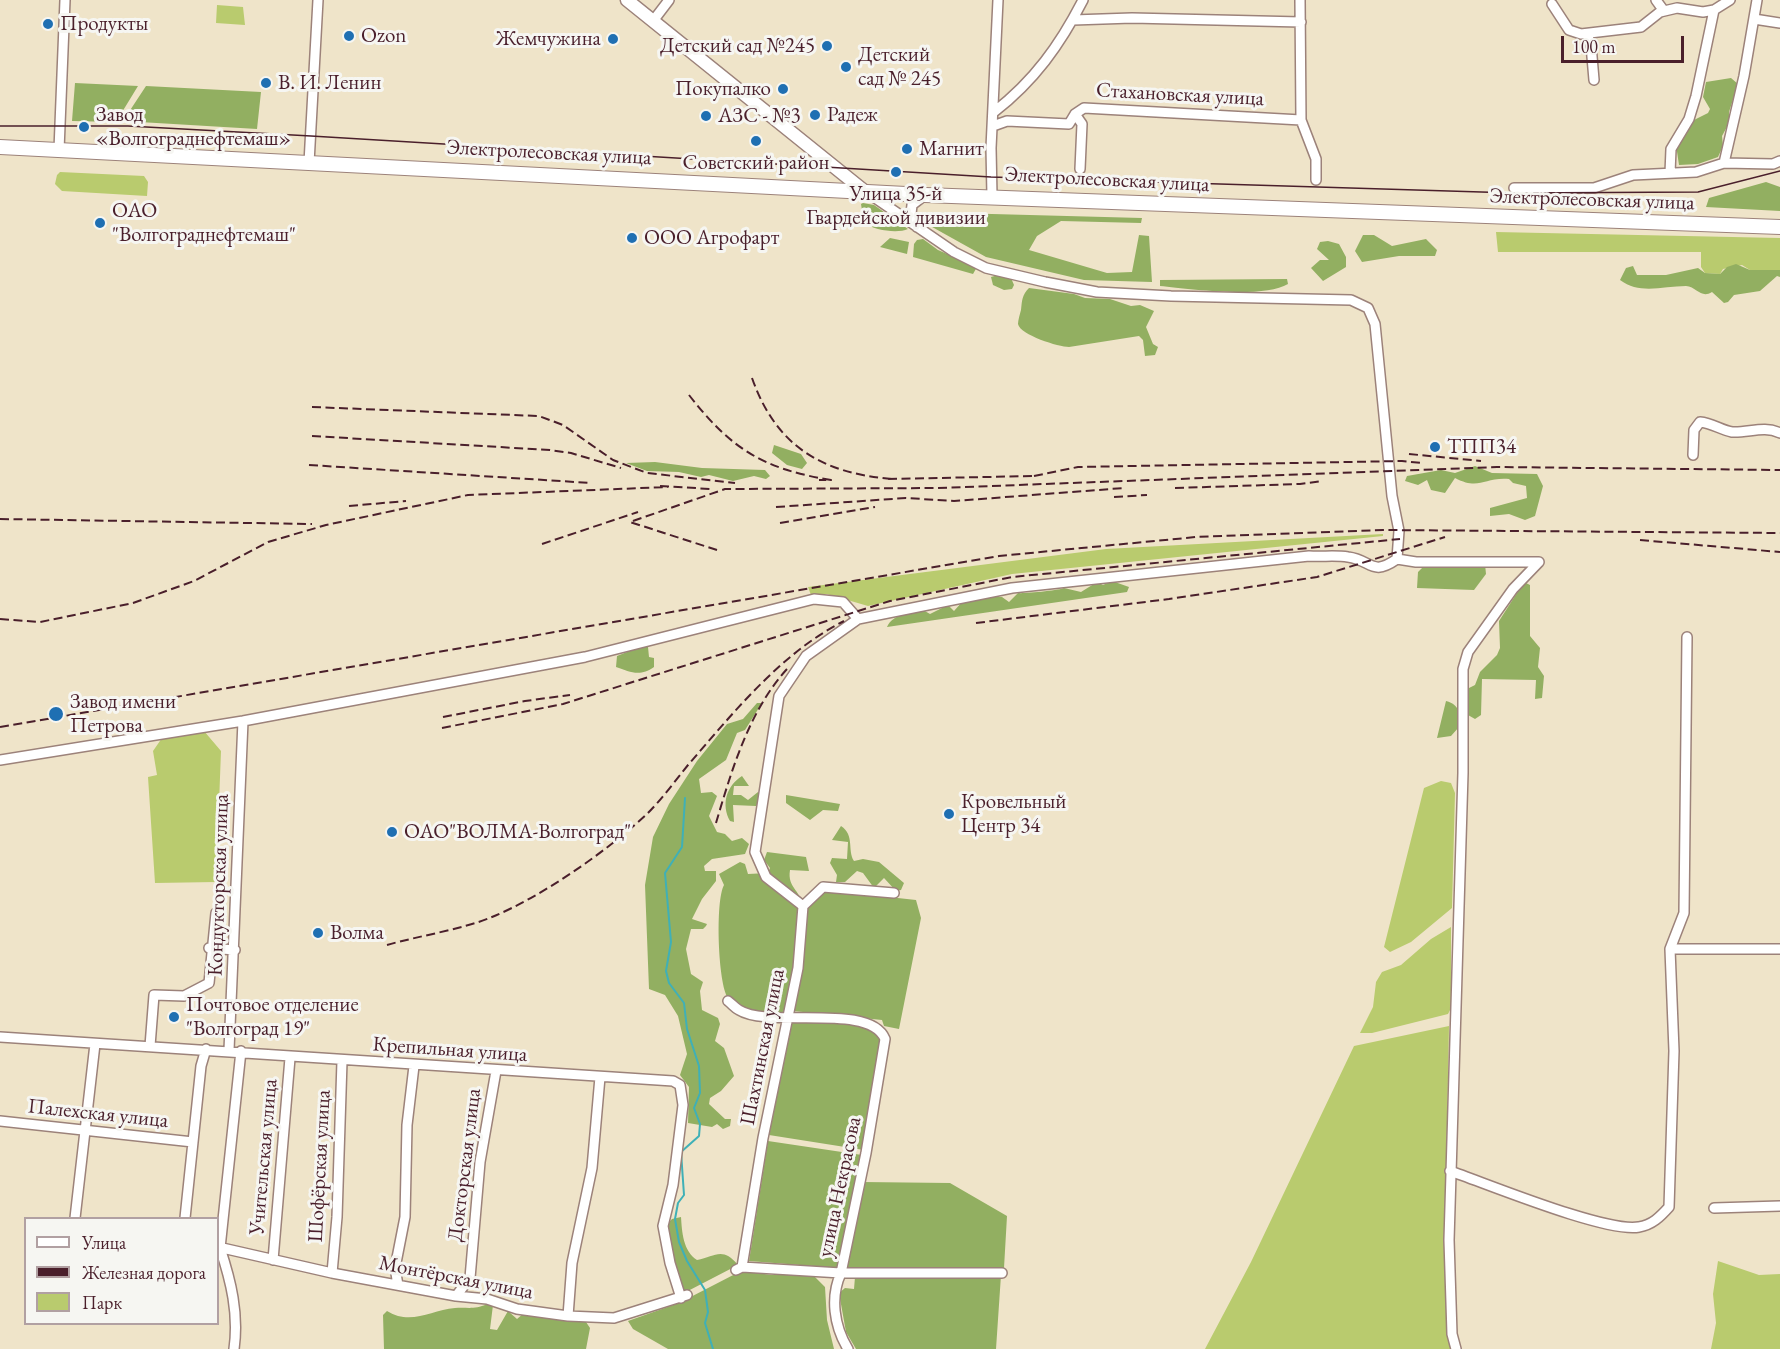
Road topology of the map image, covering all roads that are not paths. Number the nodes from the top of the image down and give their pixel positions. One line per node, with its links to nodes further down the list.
1 (65, 0): 26 (street)
2 (318, 0): 28 (street)
3 (627, 0): 16 (street)
4 (669, 0): 16 (street)
5 (998, 0): 21 (street)
6 (1083, 0): 15 (street)
7 (1300, 0): 17 (street)
8 (1656, 0): 13 (street)
9 (1730, 0): 12 (street)
10 (1757, 0): 14 (street)
11 (1552, 4): 19 (street)
12 (1714, 10): 13 (street); 31 (street)
13 (1664, 11): 19 (street)
14 (1754, 19): 18 (street); 29 (street)
15 (1073, 20): 17 (street); 21 (street)
16 (653, 21): 34 (street)
17 (1301, 22): 23 (street)
18 (1780, 22)
19 (1587, 34): 20 (street)
20 (1594, 80)
21 (994, 112): 24 (street)
22 (1076, 114): 23 (street, Стахановская улица); 24 (street, Стахановская улица); 30 (street)
23 (1301, 120): 32 (street)
24 (993, 126): 36 (street)
25 (0, 147): 26 (main road, Электролесовская улица)
26 (59, 150): 28 (main road, Электролесовская улица)
27 (1780, 161): 29 (street)
28 (309, 163): 34 (main road, Электролесовская улица)
29 (1724, 163): 31 (street)
30 (1080, 169)
31 (1670, 174): 33 (street)
32 (1316, 180)
33 (1514, 188)
34 (863, 190): 35 (main road, Электролесовская улица); 37 (street)
35 (926, 195): 36 (main road, Электролесовская улица); 37 (street)
36 (992, 196): 38 (main road, Электролесовская улица)
37 (917, 227): 41 (street)
38 (1780, 227)
39 (1780, 433): 40 (street)
40 (1693, 455)
41 (1397, 559): 42 (street); 69 (street)
42 (858, 619): 44 (street); 47 (street)
43 (1687, 637): 50 (street)
44 (243, 721): 45 (street); 52 (street, Кондукторская улица)
45 (0, 760)
46 (894, 893): 47 (street)
47 (803, 906): 54 (street, Шахтинская улица)
48 (216, 913): 49 (street)
49 (211, 948): 52 (street); 57 (street)
50 (1671, 949): 51 (street); 69 (street)
51 (1780, 949)
52 (235, 950): 59 (street, Кондукторская улица)
53 (728, 1001): 54 (street)
54 (787, 1016): 76 (street, улица Некрасова); 76 (street, Шахтинская улица)
55 (0, 1037): 56 (street, Крепильная улица)
56 (95, 1044): 57 (street, Крепильная улица); 67 (street)
57 (150, 1046): 58 (street, Крепильная улица)
58 (206, 1049): 59 (street, Крепильная улица); 68 (street)
59 (229, 1050): 60 (street, Крепильная улица)
60 (241, 1051): 61 (street, Крепильная улица); 74 (street)
61 (290, 1058): 62 (street, Крепильная улица); 75 (street, Учительская улица)
62 (342, 1061): 63 (street, Крепильная улица); 77 (street, Шофёрская улица)
63 (414, 1066): 64 (street, Крепильная улица); 79 (street)
64 (496, 1071): 65 (street, Крепильная улица); 80 (street, Докторская улица)
65 (600, 1077): 81 (street, Крепильная улица); 82 (street)
66 (0, 1121): 67 (street, Палехская улица)
67 (83, 1130): 68 (street, Палехская улица); 72 (street)
68 (193, 1142): 73 (street)
69 (1450, 1171): 85 (street)
70 (1780, 1206): 71 (street)
71 (1714, 1208)
72 (75, 1217)
73 (185, 1217)
74 (219, 1248): 75 (street, Монтёрская улица); 83 (street)
75 (273, 1260): 77 (street, Монтёрская улица)
76 (841, 1272): 78 (street); 84 (street, улица Некрасова)
77 (332, 1273): 79 (street, Монтёрская улица)
78 (1002, 1273)
79 (398, 1285): 80 (street, Монтёрская улица)
80 (456, 1296): 82 (street, Монтёрская улица)
81 (684, 1297): 82 (street, Монтёрская улица)
82 (568, 1316)
83 (234, 1349)
84 (848, 1349)
85 (1456, 1349)

